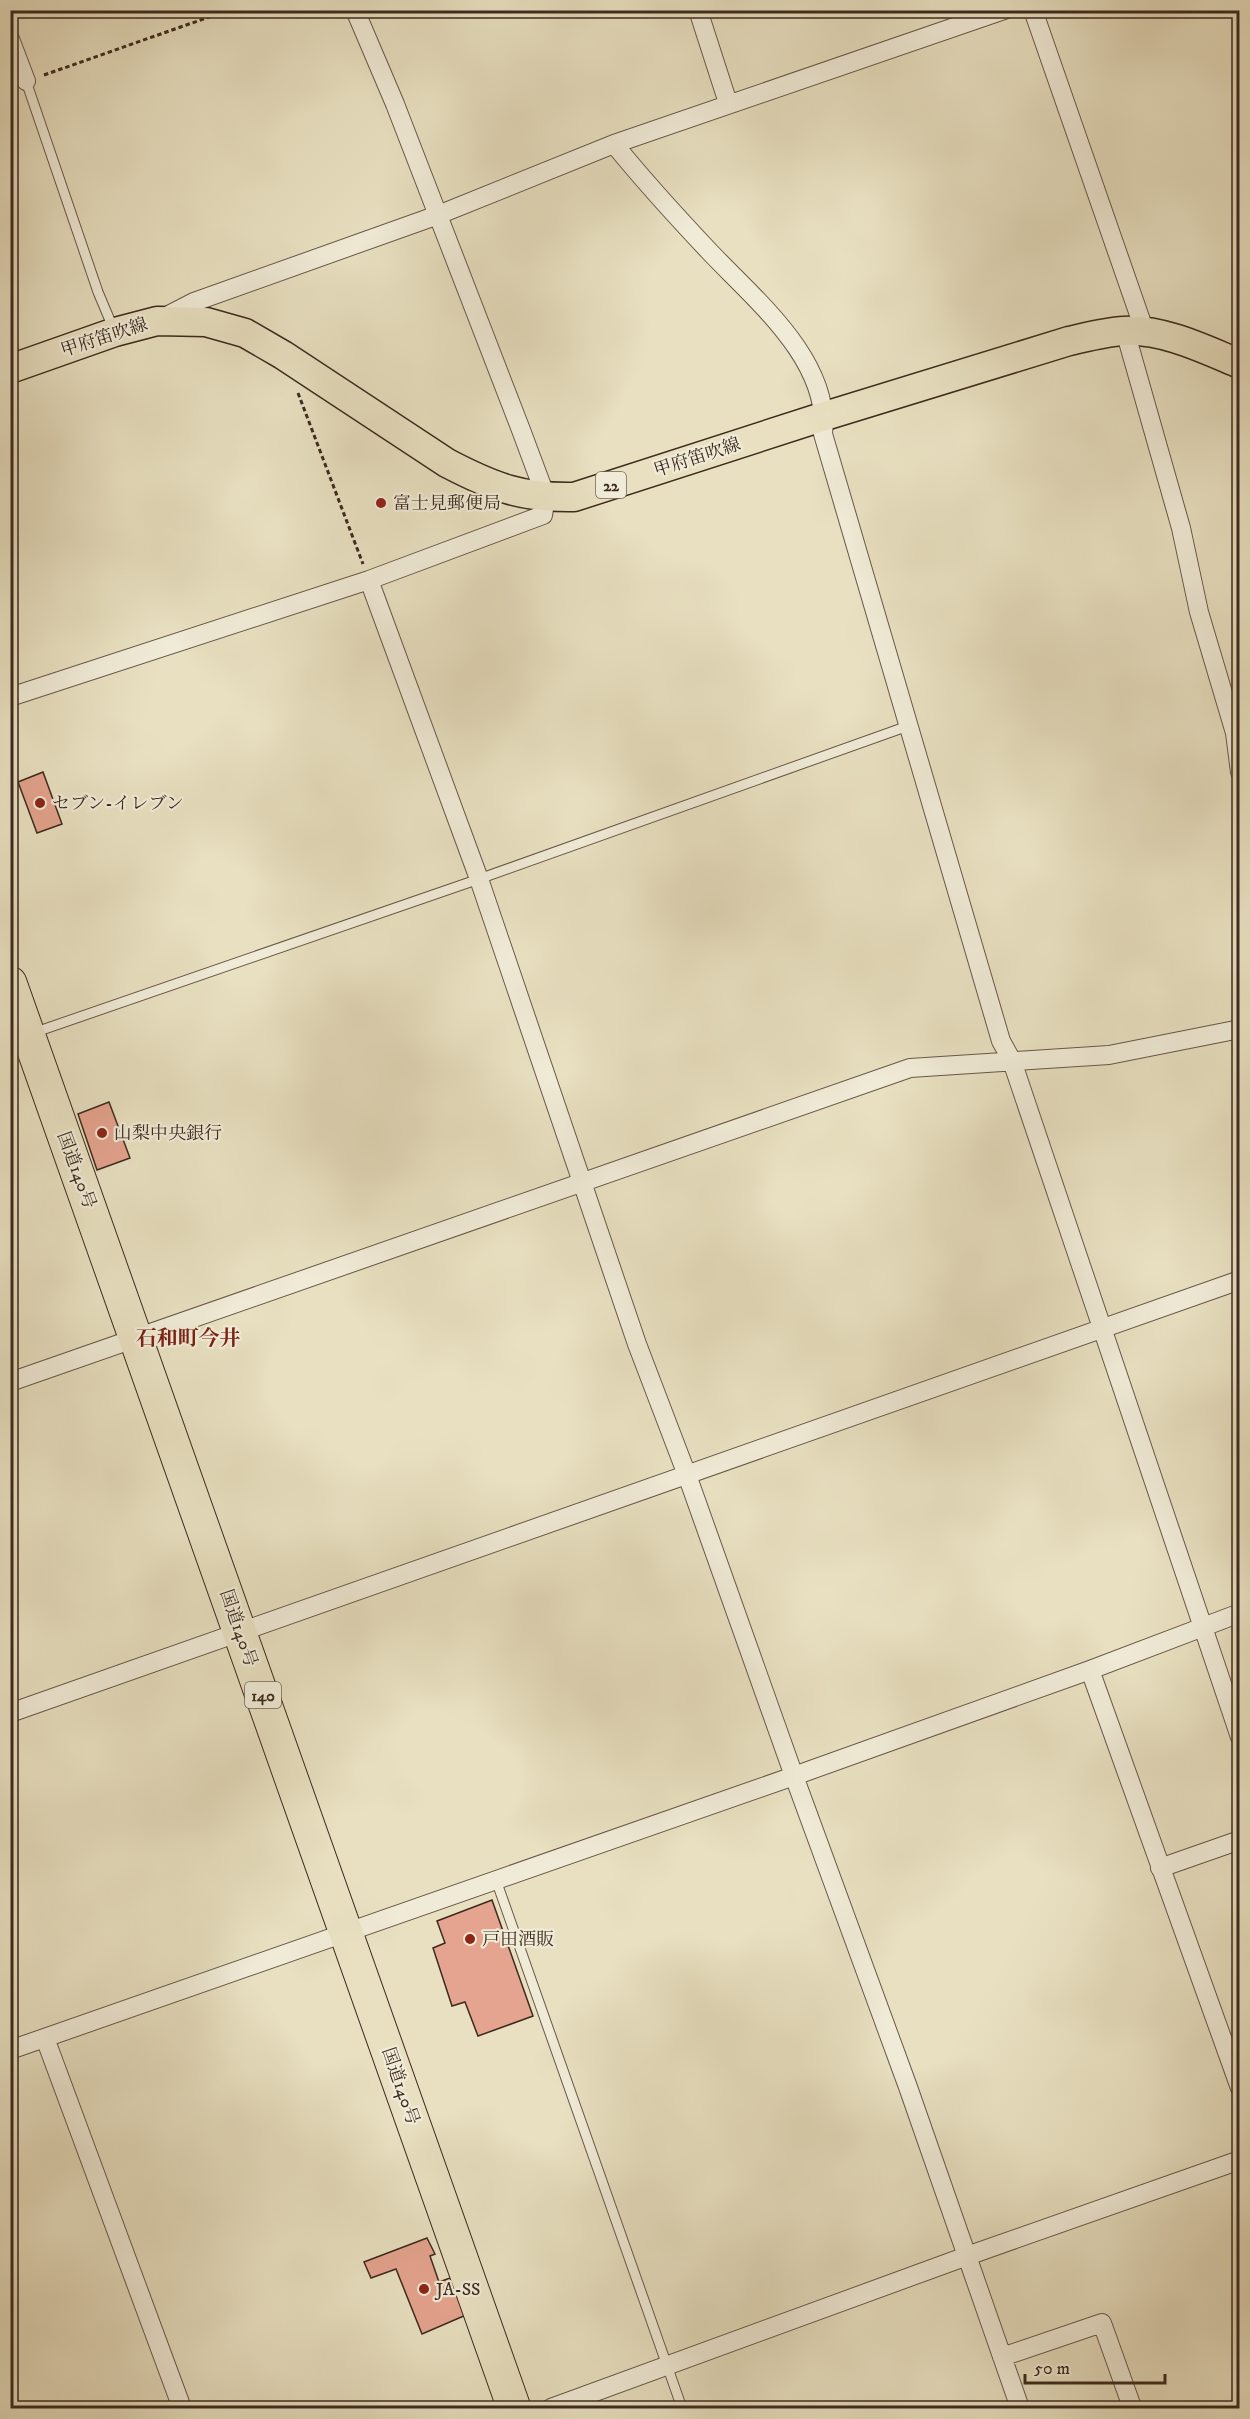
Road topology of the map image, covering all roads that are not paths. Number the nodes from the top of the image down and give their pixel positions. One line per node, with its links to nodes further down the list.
1 (355, 10): 9 (street)
2 (698, 10): 7 (street)
3 (1004, 10): 7 (street)
4 (1034, 10): 11 (street)
5 (10, 39): 6 (street)
6 (26, 81): 12 (lane)
7 (728, 103): 8 (street)
8 (614, 144): 9 (street); 15 (street)
9 (438, 215): 10 (street); 16 (street)
10 (157, 321): 12 (main road, 甲府笛吹線 / 22); 16 (main road, 甲府笛吹線 / 22)
11 (1135, 331): 13 (main road, 甲府笛吹線 / 22); 15 (main road, 甲府笛吹線 / 22); 20 (street)
12 (115, 332): 14 (main road, 甲府笛吹線 / 22)
13 (1239, 364)
14 (10, 369)
15 (825, 416): 16 (main road, 甲府笛吹線 / 22); 19 (street)
16 (546, 497): 17 (street)
17 (369, 580): 18 (street); 21 (street)
18 (10, 697)
19 (909, 726): 21 (lane); 25 (street)
20 (1239, 772)
21 (479, 879): 24 (lane); 26 (street)
22 (10, 983): 24 (highway, 国道140号 / 140)
23 (1239, 1029): 25 (street)
24 (29, 1035): 29 (highway, 国道140号 / 140)
25 (1012, 1061): 26 (street); 28 (street)
26 (583, 1181): 29 (street); 31 (street)
27 (1239, 1280): 28 (street)
28 (1103, 1328): 31 (street); 33 (street)
29 (136, 1337): 30 (street); 34 (highway, 国道140号 / 140)
30 (10, 1382)
31 (687, 1475): 34 (street); 38 (street)
32 (1239, 1613): 33 (street)
33 (1202, 1627): 35 (street); 37 (street)
34 (241, 1633): 36 (street); 42 (highway, 国道140号 / 140)
35 (1090, 1670): 38 (street); 40 (street)
36 (10, 1713)
37 (1239, 1737)
38 (794, 1776): 41 (street); 47 (street)
39 (1239, 1840): 40 (street)
40 (1160, 1868): 45 (street)
41 (496, 1880): 42 (street); 49 (lane)
42 (346, 1932): 43 (street); 51 (highway, 国道140号 / 140)
43 (45, 2038): 44 (street); 50 (street)
44 (10, 2050)
45 (1239, 2088)
46 (1239, 2160): 47 (street)
47 (967, 2256): 48 (street); 49 (street)
48 (1002, 2357): 54 (street); 55 (street)
49 (667, 2367): 52 (street); 53 (lane)
50 (182, 2409)
51 (514, 2409)
52 (551, 2409)
53 (682, 2409)
54 (1020, 2409)
55 (1129, 2409)

